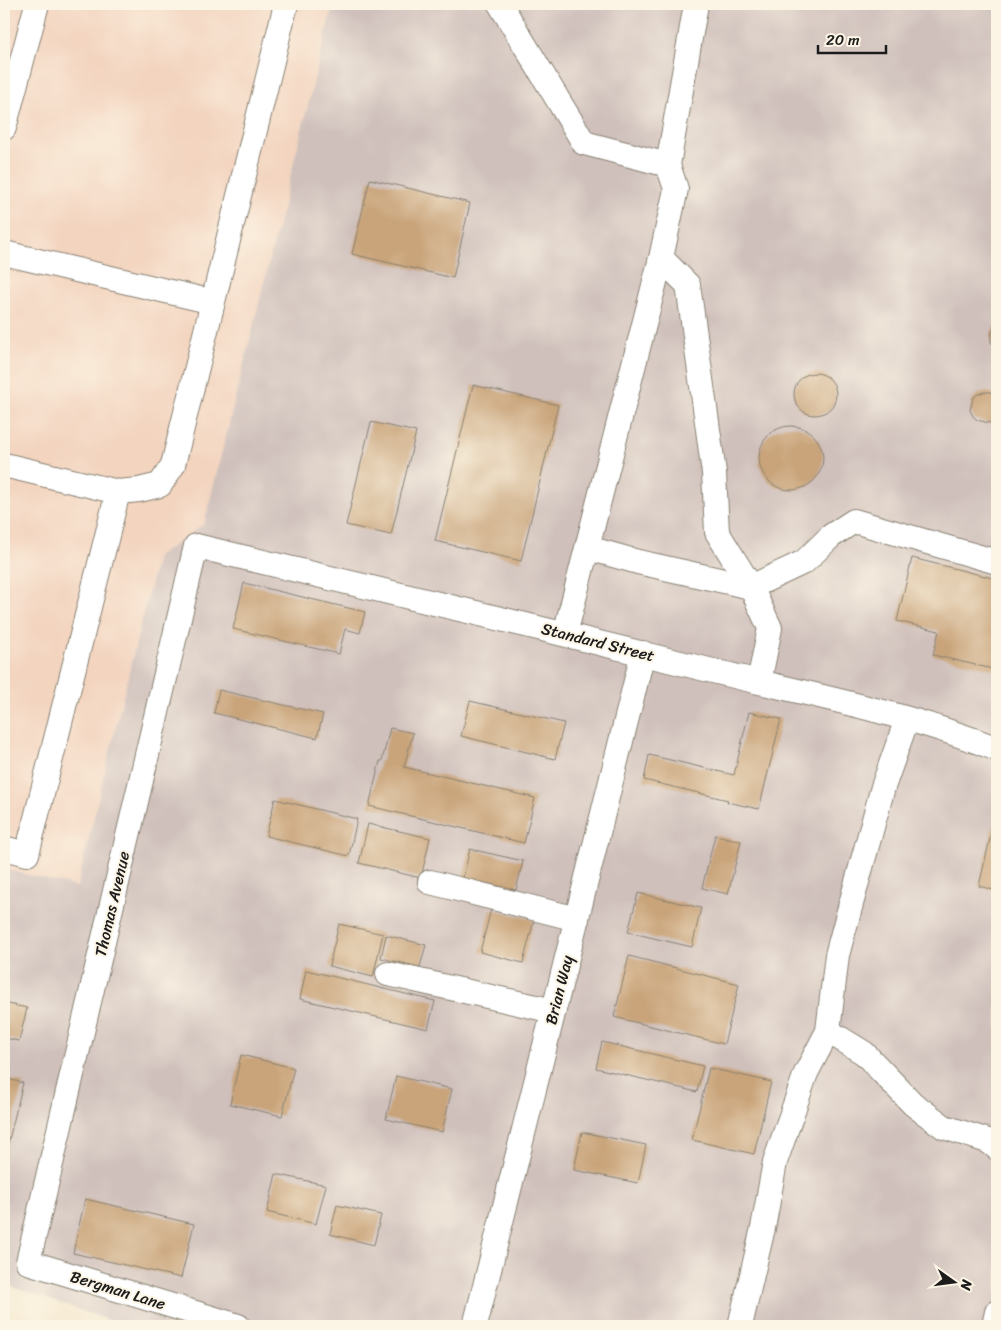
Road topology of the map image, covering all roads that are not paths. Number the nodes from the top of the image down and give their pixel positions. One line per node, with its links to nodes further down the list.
1 (37, 4): 5 (street)
2 (286, 4): 9 (street)
3 (500, 4): 6 (street)
4 (696, 4): 6 (street)
5 (4, 128)
6 (668, 165): 8 (street)
7 (4, 253): 9 (street)
8 (661, 258): 13 (street); 15 (street)
9 (213, 302): 11 (street)
10 (4, 465): 11 (street)
11 (118, 492): 21 (street)
12 (196, 546): 16 (street, Standard Street); 28 (street, Thomas Avenue)
13 (588, 548): 15 (street); 16 (street)
14 (997, 562): 15 (street)
15 (751, 587): 18 (street)
16 (565, 634): 17 (street, Standard Street)
17 (643, 653): 18 (street, Standard Street); 23 (street, Brian Way)
18 (759, 682): 19 (street, Standard Street)
19 (907, 719): 20 (street, Standard Street); 26 (street)
20 (997, 749)
21 (4, 848)
22 (430, 882): 23 (street)
23 (577, 919): 25 (street, Brian Way)
24 (388, 974): 25 (street)
25 (554, 1011): 31 (street, Brian Way)
26 (828, 1031): 27 (street); 32 (street)
27 (997, 1148)
28 (28, 1262): 30 (street, Bergman Lane)
29 (997, 1312): 33 (street)
30 (238, 1326)
31 (475, 1326)
32 (740, 1326)
33 (994, 1326)

